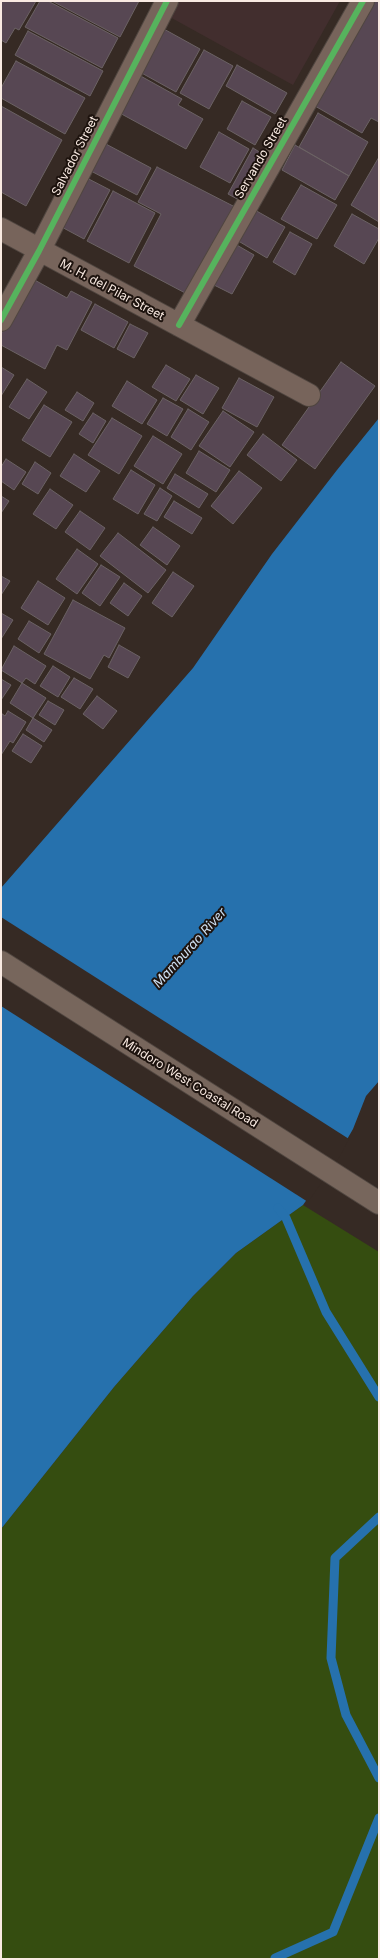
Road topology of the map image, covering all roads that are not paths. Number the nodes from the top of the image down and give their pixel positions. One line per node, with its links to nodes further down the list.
1 (167, 1): 4 (street, Salvador Street)
2 (363, 1): 6 (street, Servando Street)
3 (1, 229): 4 (street, M. H. del Pilar Street)
4 (39, 250): 5 (street, Salvador Street); 6 (street, M. H. del Pilar Street)
5 (1, 320)
6 (179, 325): 7 (street, M. H. del Pilar Street)
7 (309, 395)
8 (1, 962): 9 (main road, Mindoro West Coastal Road)
9 (378, 1202)

